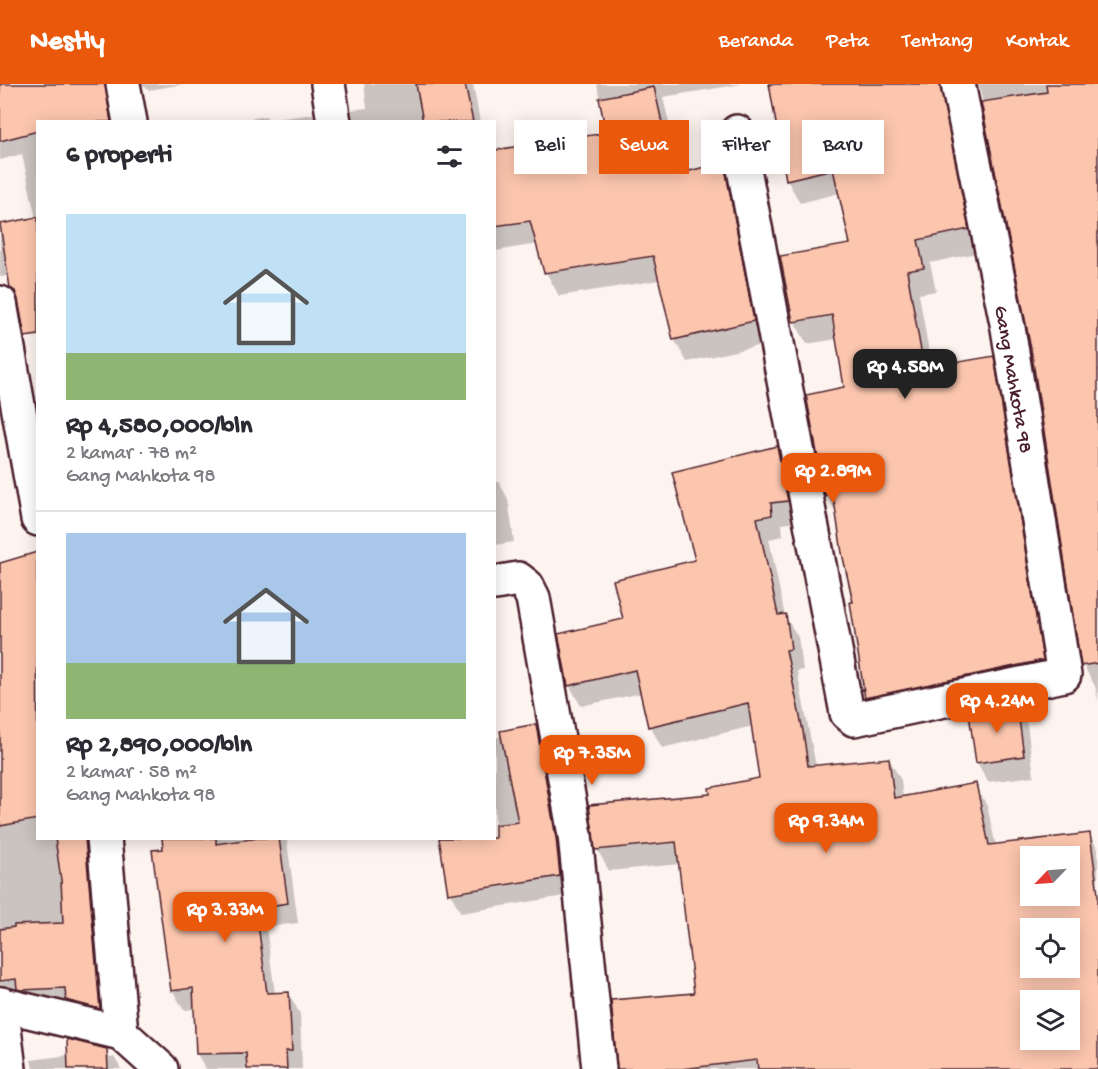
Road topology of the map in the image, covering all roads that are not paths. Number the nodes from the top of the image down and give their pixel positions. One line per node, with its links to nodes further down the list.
1 (123, 84): 4 (street)
2 (328, 84): 5 (street)
3 (958, 84): 6 (street, Gang Mahkota 98)
4 (130, 120)
5 (334, 120)
6 (745, 174)
7 (0, 303): 8 (street)
8 (36, 508)
9 (496, 583): 15 (street)
10 (104, 840): 12 (street)
11 (0, 1004): 12 (street); 13 (street)
12 (121, 1032): 14 (street)
13 (9, 1069)
14 (161, 1069)
15 (599, 1069)

